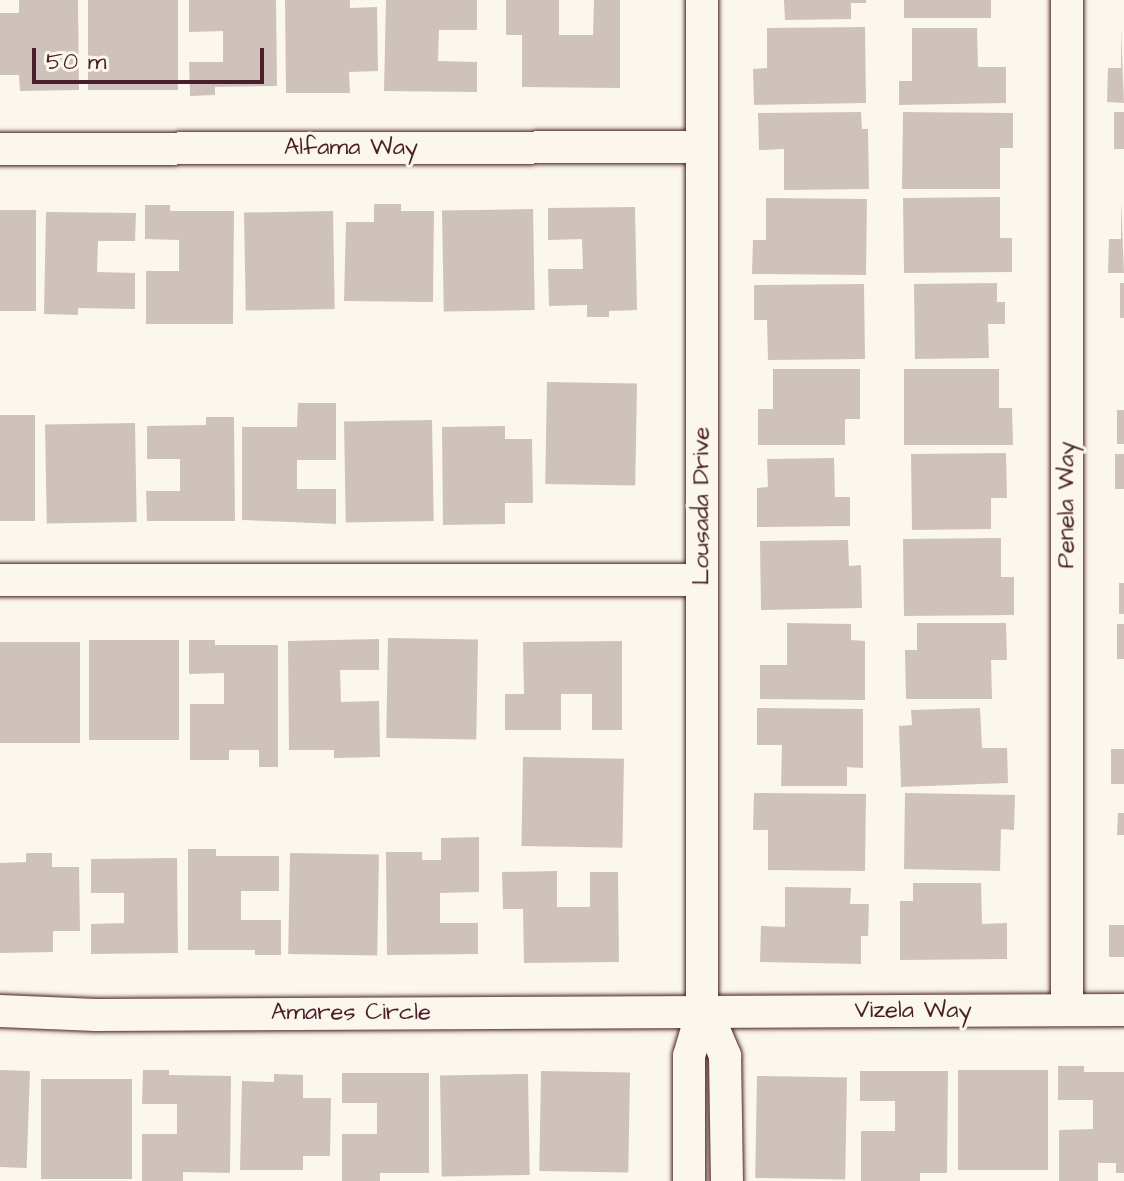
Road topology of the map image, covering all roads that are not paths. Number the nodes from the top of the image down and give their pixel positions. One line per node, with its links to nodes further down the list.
1 (702, 0): 3 (street, Lousada Drive)
2 (1067, 0): 7 (street, Penela Way)
3 (702, 147): 4 (street, Alfama Way); 6 (street, Lousada Drive)
4 (0, 149)
5 (0, 580): 6 (street)
6 (702, 580): 10 (street, Lousada Drive)
7 (1067, 1010): 8 (street, Vizela Way); 10 (street, Vizela Way)
8 (1124, 1010)
9 (0, 1011): 10 (street, Amares Circle)
10 (702, 1012): 11 (street, Lousada Drive); 12 (street, Lousada Drive)
11 (689, 1181)
12 (727, 1181)

